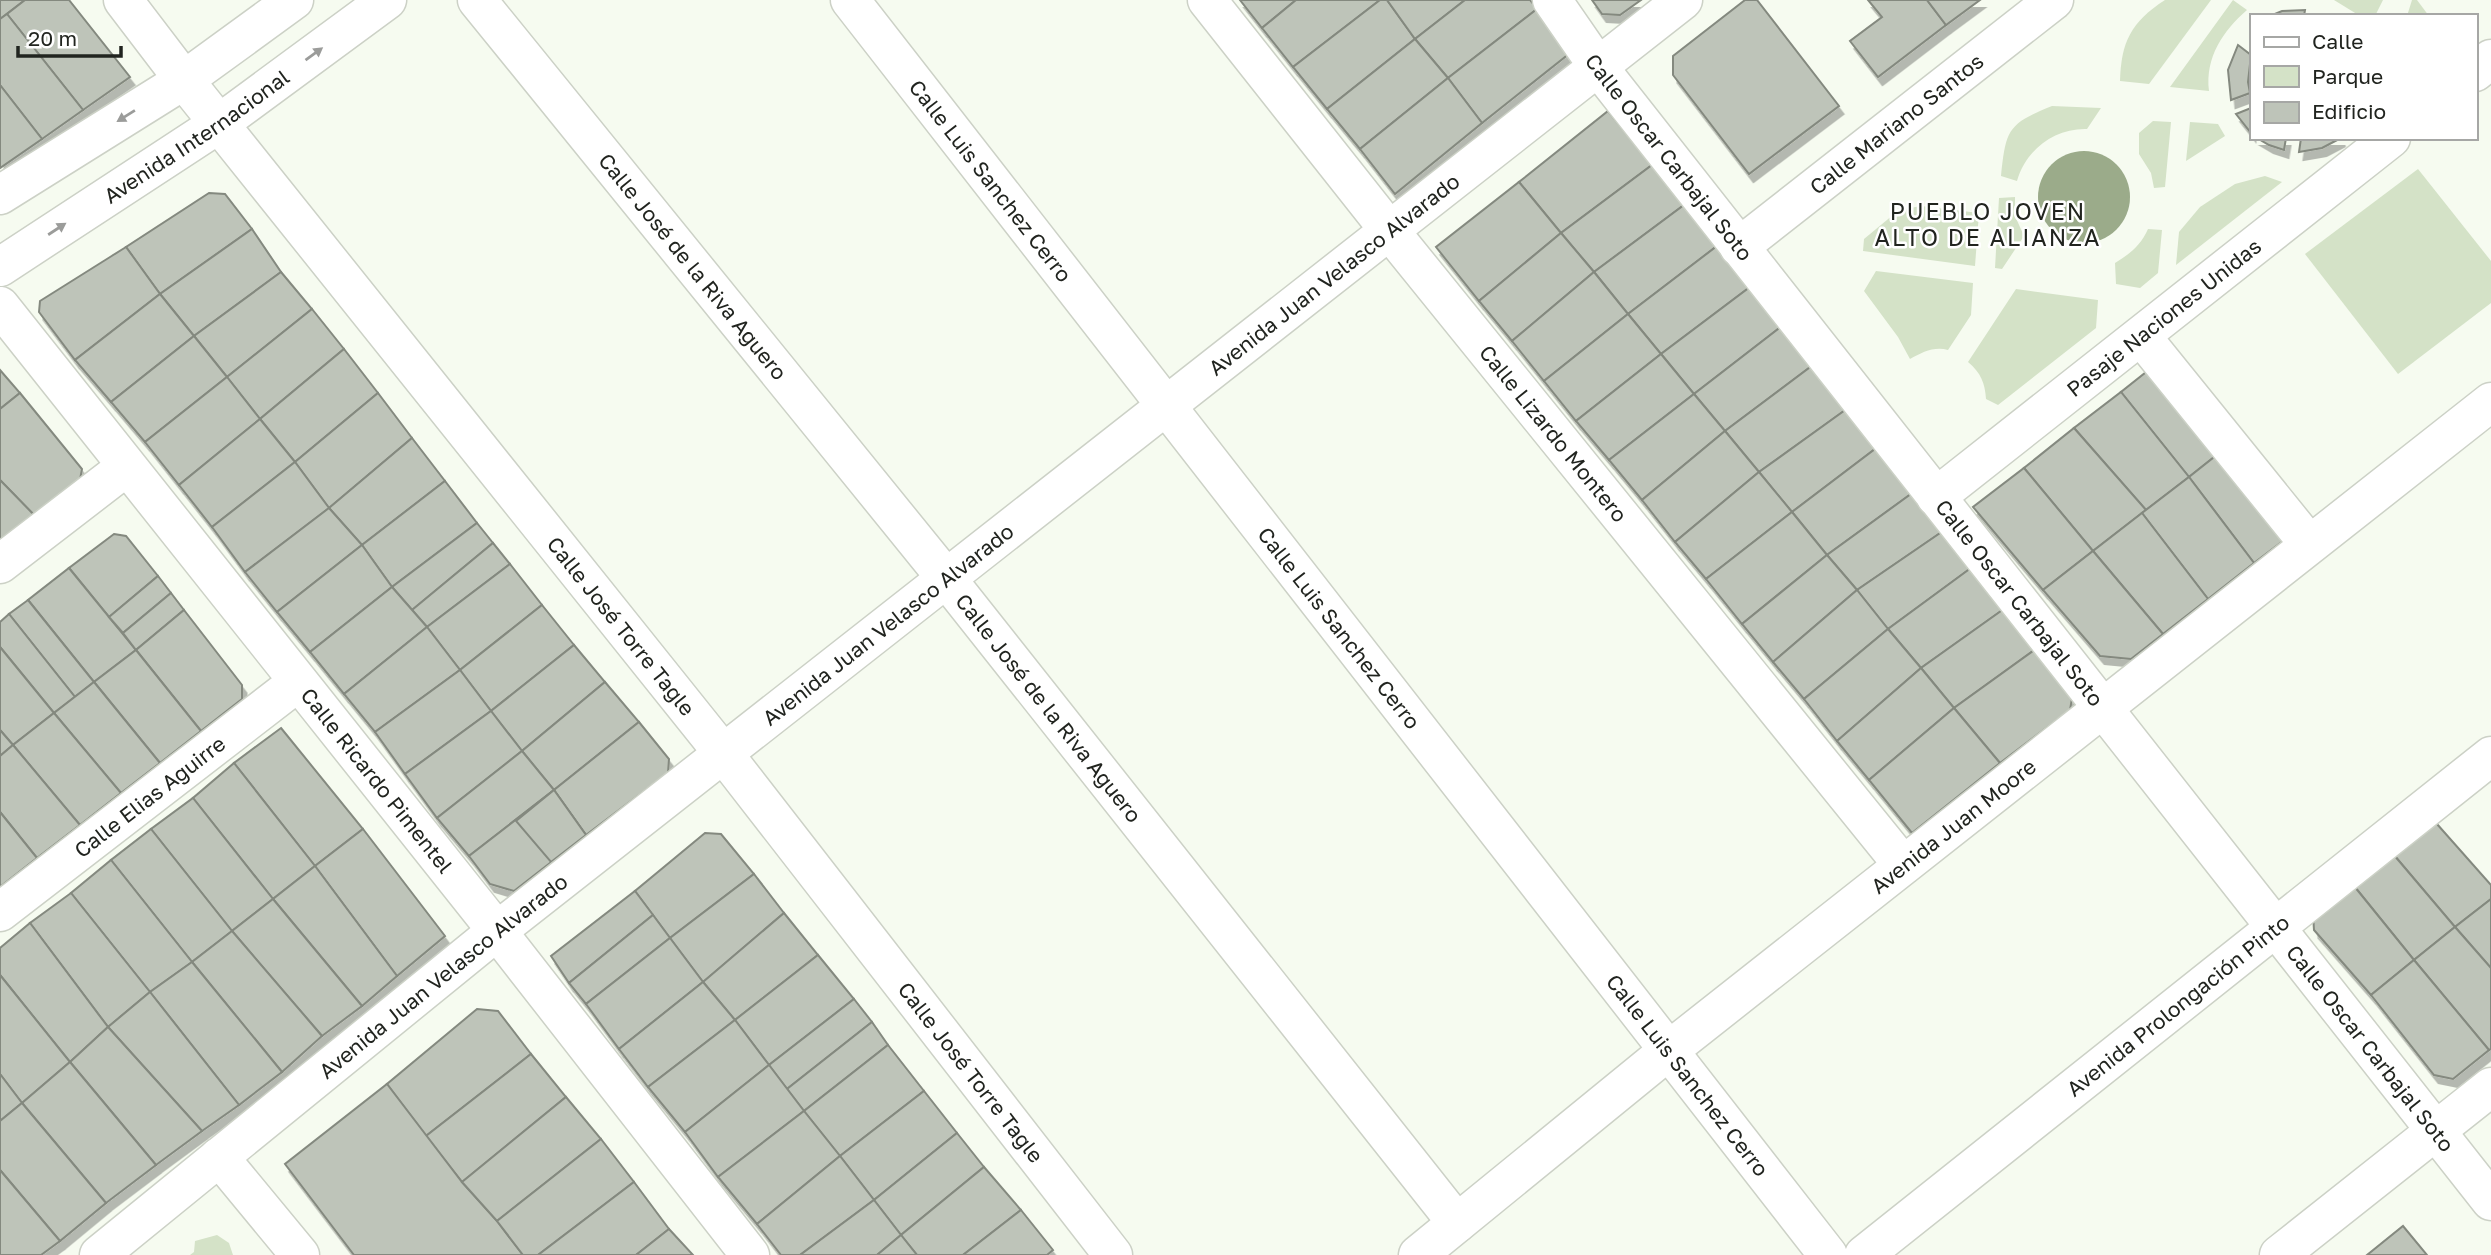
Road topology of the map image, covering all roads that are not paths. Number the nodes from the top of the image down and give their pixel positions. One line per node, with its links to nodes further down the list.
1 (123, 0): 11 (street, Calle José Torre Tagle)
2 (294, 0): 11 (street)
3 (387, 0): 12 (street, Avenida Internacional, one-way to 3)
4 (477, 0): 26 (street, Calle José de la Riva Aguero)
5 (850, 0): 21 (street, Calle Luis Sanchez Cerro)
6 (1207, 0): 15 (street, Calle Lizardo Montero)
7 (1552, 0): 10 (street, Calle Oscar Carbajal Soto)
8 (1683, 0): 10 (street, Avenida Juan Velasco Alvarado)
9 (2054, 0): 16 (street, Calle Mariano Santos)
10 (1599, 68): 15 (street, Avenida Juan Velasco Alvarado); 16 (street, Calle Oscar Carbajal Soto)
11 (184, 80): 12 (street, Calle José Torre Tagle); 14 (street, one-way to 14)
12 (220, 123): 17 (street, Avenida Internacional, one-way to 12); 29 (street, Calle José Torre Tagle)
13 (2388, 140): 19 (street, Pasaje Naciones Unidas)
14 (0, 195)
15 (1389, 230): 21 (street, Avenida Juan Velasco Alvarado); 31 (street, Calle Lizardo Montero)
16 (1739, 247): 23 (street, Calle Oscar Carbajal Soto)
17 (0, 267)
18 (0, 306): 22 (street, Calle Ricardo Pimentel)
19 (2141, 336): 23 (street, Pasaje Naciones Unidas); 24 (street)
20 (2491, 402): 24 (street, Avenida Juan Moore)
21 (1165, 405): 26 (street, Avenida Juan Velasco Alvarado); 35 (street, Calle Luis Sanchez Cerro)
22 (126, 467): 25 (street); 27 (street, Calle Ricardo Pimentel)
23 (1936, 497): 28 (street, Calle Oscar Carbajal Soto)
24 (2309, 544): 28 (street, Avenida Juan Moore)
25 (0, 564)
26 (946, 578): 29 (street, Avenida Juan Velasco Alvarado); 40 (street, Calle José de la Riva Aguero)
27 (298, 682): 32 (street, Calle Elias Aguirre); 34 (street, Calle Ricardo Pimentel)
28 (2102, 708): 31 (street, Avenida Juan Moore); 33 (street, Calle Oscar Carbajal Soto)
29 (723, 753): 34 (street, Avenida Juan Velasco Alvarado); 44 (street, Calle José Torre Tagle)
30 (2491, 756): 33 (street, Avenida Prolongación Pinto)
31 (1903, 865): 35 (street, Avenida Juan Moore)
32 (0, 912)
33 (2276, 928): 37 (street, Calle Oscar Carbajal Soto); 47 (street, Avenida Prolongación Pinto)
34 (496, 931): 38 (street, Avenida Juan Velasco Alvarado); 43 (street, Calle Ricardo Pimentel)
35 (1668, 1051): 40 (street, Avenida Juan Moore); 46 (street, Calle Luis Sanchez Cerro)
36 (2491, 1087): 37 (street)
37 (2436, 1131): 39 (street, Calle Oscar Carbajal Soto); 48 (street)
38 (219, 1157): 41 (street, Avenida Juan Velasco Alvarado); 42 (street)
39 (2491, 1201)
40 (1457, 1223): 45 (street, Avenida Juan Moore)
41 (99, 1255)
42 (300, 1255)
43 (750, 1255)
44 (1113, 1255)
45 (1419, 1255)
46 (1828, 1255)
47 (1864, 1255)
48 (2279, 1255)

